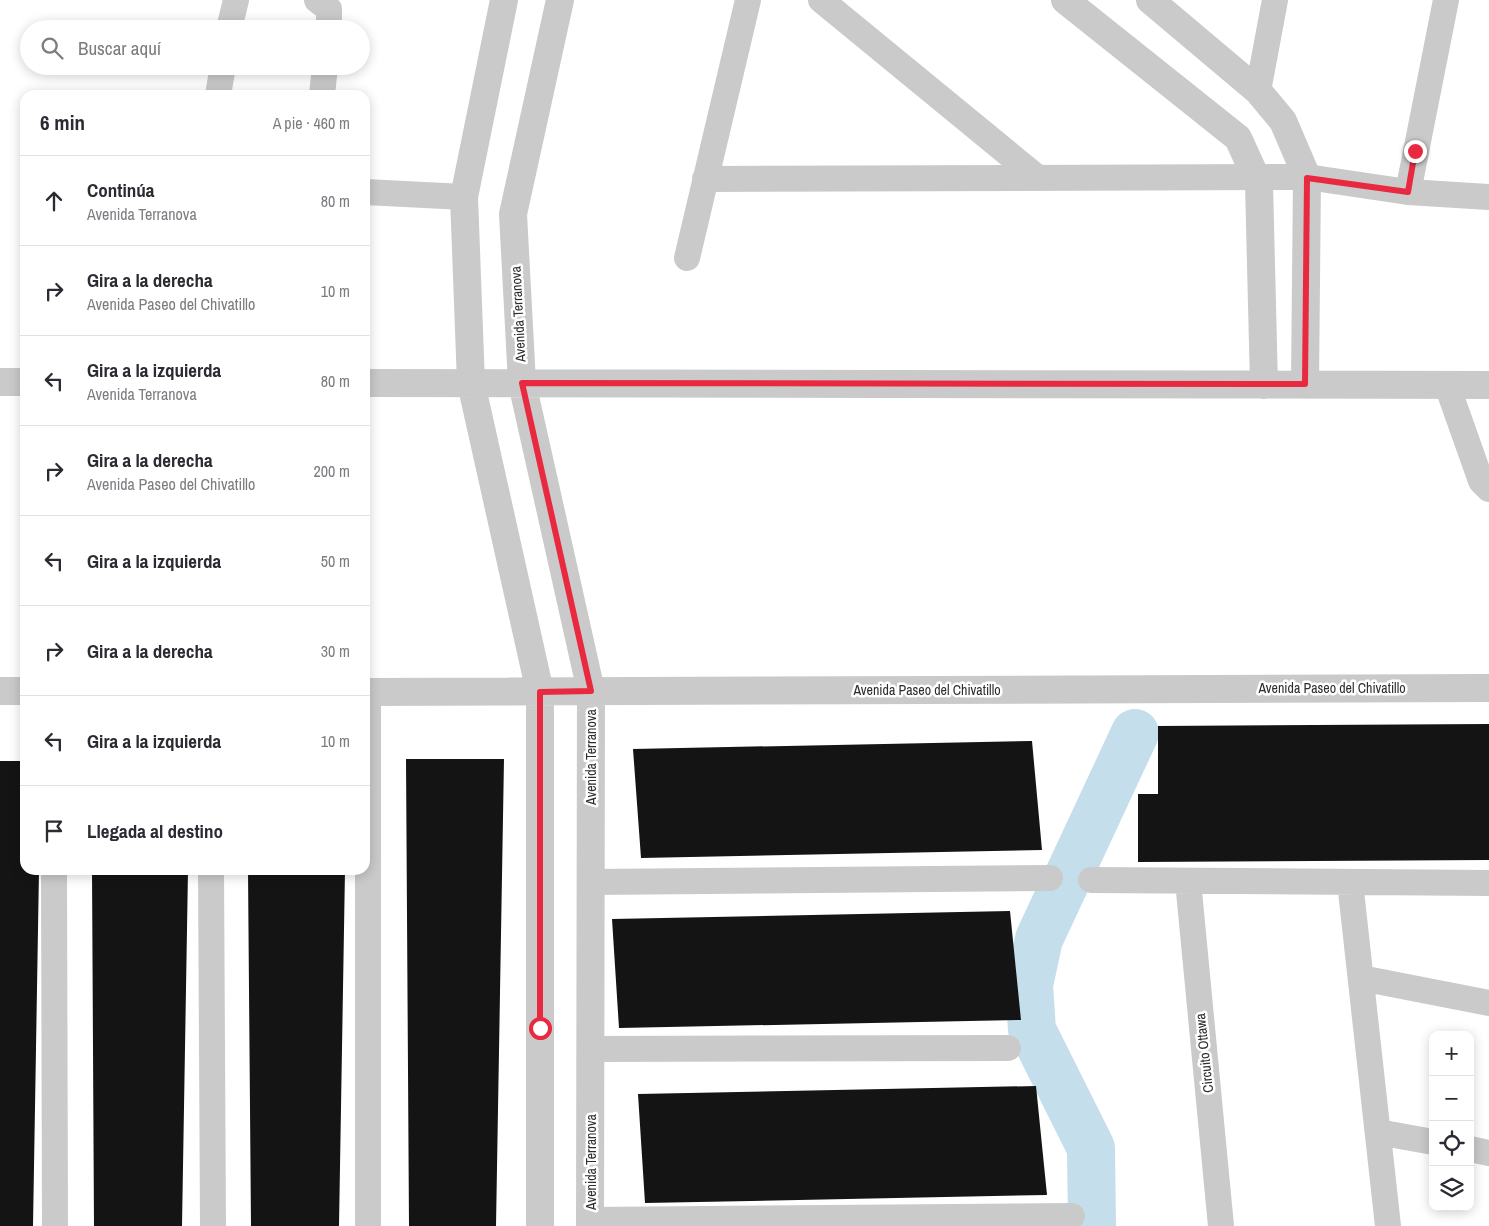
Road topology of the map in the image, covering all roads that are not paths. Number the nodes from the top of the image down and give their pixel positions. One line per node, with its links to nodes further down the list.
1 (236, 0): 11 (street)
2 (317, 0): 12 (street)
3 (504, 0): 24 (street)
4 (560, 0): 31 (street, Avenida Terranova)
5 (748, 0): 21 (street)
6 (821, 0): 19 (street)
7 (1065, 0): 18 (street)
8 (1150, 0): 17 (street)
9 (1275, 0): 17 (street)
10 (1446, 0): 23 (street)
11 (231, 20)
12 (329, 20)
13 (221, 75): 15 (street)
14 (324, 75): 16 (street)
15 (219, 90)
16 (323, 90)
17 (1258, 91): 20 (street)
18 (1256, 177): 19 (street); 20 (street); 33 (street)
19 (1038, 178): 21 (street)
20 (1307, 178): 23 (street); 32 (street)
21 (705, 179): 26 (street)
22 (370, 192): 24 (street)
23 (1408, 192): 25 (street)
24 (464, 197): 30 (street)
25 (1489, 197)
26 (686, 258)
27 (0, 382): 28 (street)
28 (20, 382)
29 (370, 383): 30 (street)
30 (471, 383): 31 (street); 42 (street)
31 (522, 383): 33 (street); 39 (street, Avenida Terranova)
32 (1305, 384): 33 (street); 34 (street)
33 (1264, 385)
34 (1447, 385): 35 (street); 36 (street)
35 (1489, 385)
36 (1489, 489)
37 (1489, 688): 39 (street, Avenida Paseo del Chivatillo)
38 (0, 691): 40 (street)
39 (591, 691): 42 (street, Avenida Paseo del Chivatillo); 49 (street, Avenida Terranova)
40 (20, 692)
41 (370, 692): 42 (street, Avenida Paseo del Chivatillo)
42 (540, 692): 65 (street)
43 (54, 875): 62 (street)
44 (211, 875): 63 (street)
45 (367, 875): 64 (street)
46 (1050, 878): 49 (street)
47 (1091, 880): 48 (street)
48 (1188, 881): 50 (street); 66 (street, Circuito Ottawa)
49 (591, 882): 55 (street, Avenida Terranova)
50 (1350, 882): 51 (street); 52 (street)
51 (1489, 883)
52 (1361, 978): 53 (street); 56 (street)
53 (1489, 1003)
54 (1008, 1048): 55 (street)
55 (590, 1049): 61 (street, Avenida Terranova)
56 (1378, 1132): 57 (street); 67 (street)
57 (1429, 1141)
58 (1474, 1150): 59 (street)
59 (1489, 1153)
60 (1072, 1216): 61 (street)
61 (590, 1223)
62 (55, 1226)
63 (212, 1226)
64 (368, 1226)
65 (540, 1226)
66 (1221, 1226)
67 (1388, 1226)

